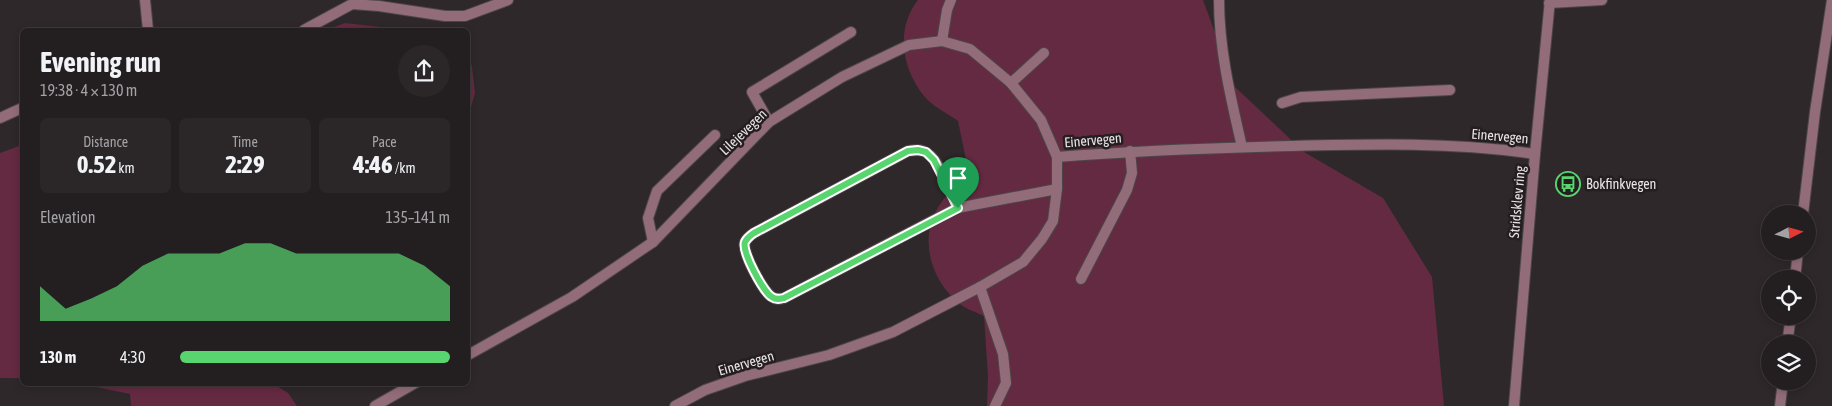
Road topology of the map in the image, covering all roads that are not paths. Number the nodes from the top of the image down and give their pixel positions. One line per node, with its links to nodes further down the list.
1 (145, 0): 8 (street)
2 (508, 0): 9 (street)
3 (951, 0): 11 (street)
4 (1218, 0): 20 (street)
5 (1602, 0): 7 (street)
6 (1832, 0): 25 (street)
7 (1550, 2): 22 (street, Stridsklev ring)
8 (148, 28)
9 (308, 28)
10 (851, 32): 18 (street)
11 (942, 41): 13 (street, Lilejevegen); 18 (street, Lilejevegen)
12 (1044, 53): 13 (street)
13 (1011, 83): 23 (street, Lilejevegen)
14 (1450, 90): 15 (street)
15 (1282, 103)
16 (20, 109): 17 (street)
17 (0, 118)
18 (769, 122): 27 (street, Lilejevegen)
19 (715, 135): 27 (street)
20 (1242, 147): 21 (street, Einervegen); 22 (street, Einervegen)
21 (1130, 151): 23 (street, Einervegen); 28 (street)
22 (1535, 154): 36 (street, Stridsklev ring)
23 (1056, 157): 24 (street, Einervegen)
24 (1057, 189): 26 (street); 29 (street, Einervegen)
25 (1804, 205)
26 (958, 208): 26 (street)
27 (653, 242): 30 (street, Lilejevegen)
28 (1081, 279)
29 (980, 287): 34 (street, Einervegen); 35 (street)
30 (470, 354)
31 (410, 386): 33 (street)
32 (1782, 390): 37 (street)
33 (374, 406)
34 (675, 406)
35 (995, 406)
36 (1514, 406)
37 (1780, 406)

